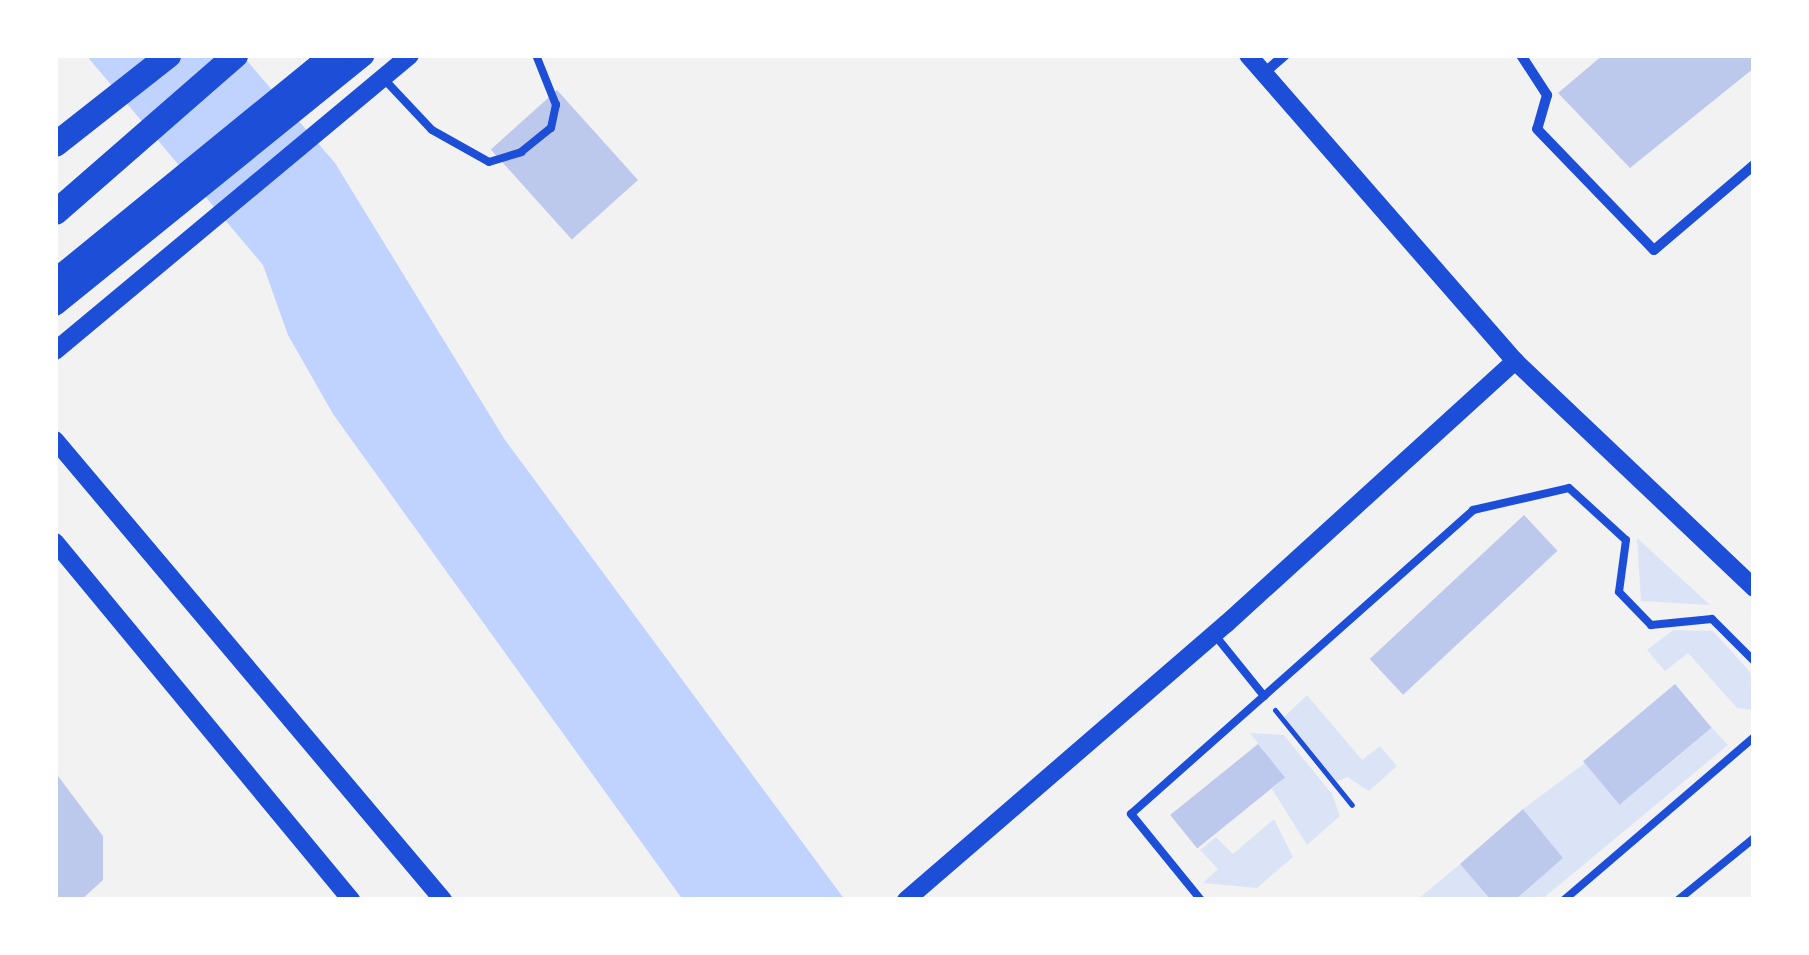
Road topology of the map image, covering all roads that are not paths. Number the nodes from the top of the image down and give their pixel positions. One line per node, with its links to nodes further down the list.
1 (146, 55): 13 (highway)
2 (168, 55): 13 (highway)
3 (235, 55): 15 (highway)
4 (332, 55): 16 (highway)
5 (364, 55): 17 (main road)
6 (410, 55): 12 (street)
7 (536, 55): 12 (lane)
8 (1248, 55): 11 (street)
9 (1285, 55): 11 (street)
10 (1521, 55): 14 (street)
11 (1264, 73): 19 (street)
12 (383, 78): 18 (street)
13 (55, 144)
14 (1754, 165)
15 (55, 212)
16 (55, 281)
17 (55, 305)
18 (55, 352)
19 (1514, 361): 22 (street); 23 (street)
20 (55, 440): 29 (street)
21 (55, 542): 28 (street)
22 (1754, 588)
23 (1214, 634): 25 (lane); 30 (street)
24 (1754, 661): 25 (lane)
25 (1264, 696): 31 (lane)
26 (1754, 738): 32 (lane)
27 (1754, 838): 33 (lane)
28 (351, 900)
29 (443, 900)
30 (906, 900)
31 (1201, 900)
32 (1564, 900)
33 (1678, 900)

